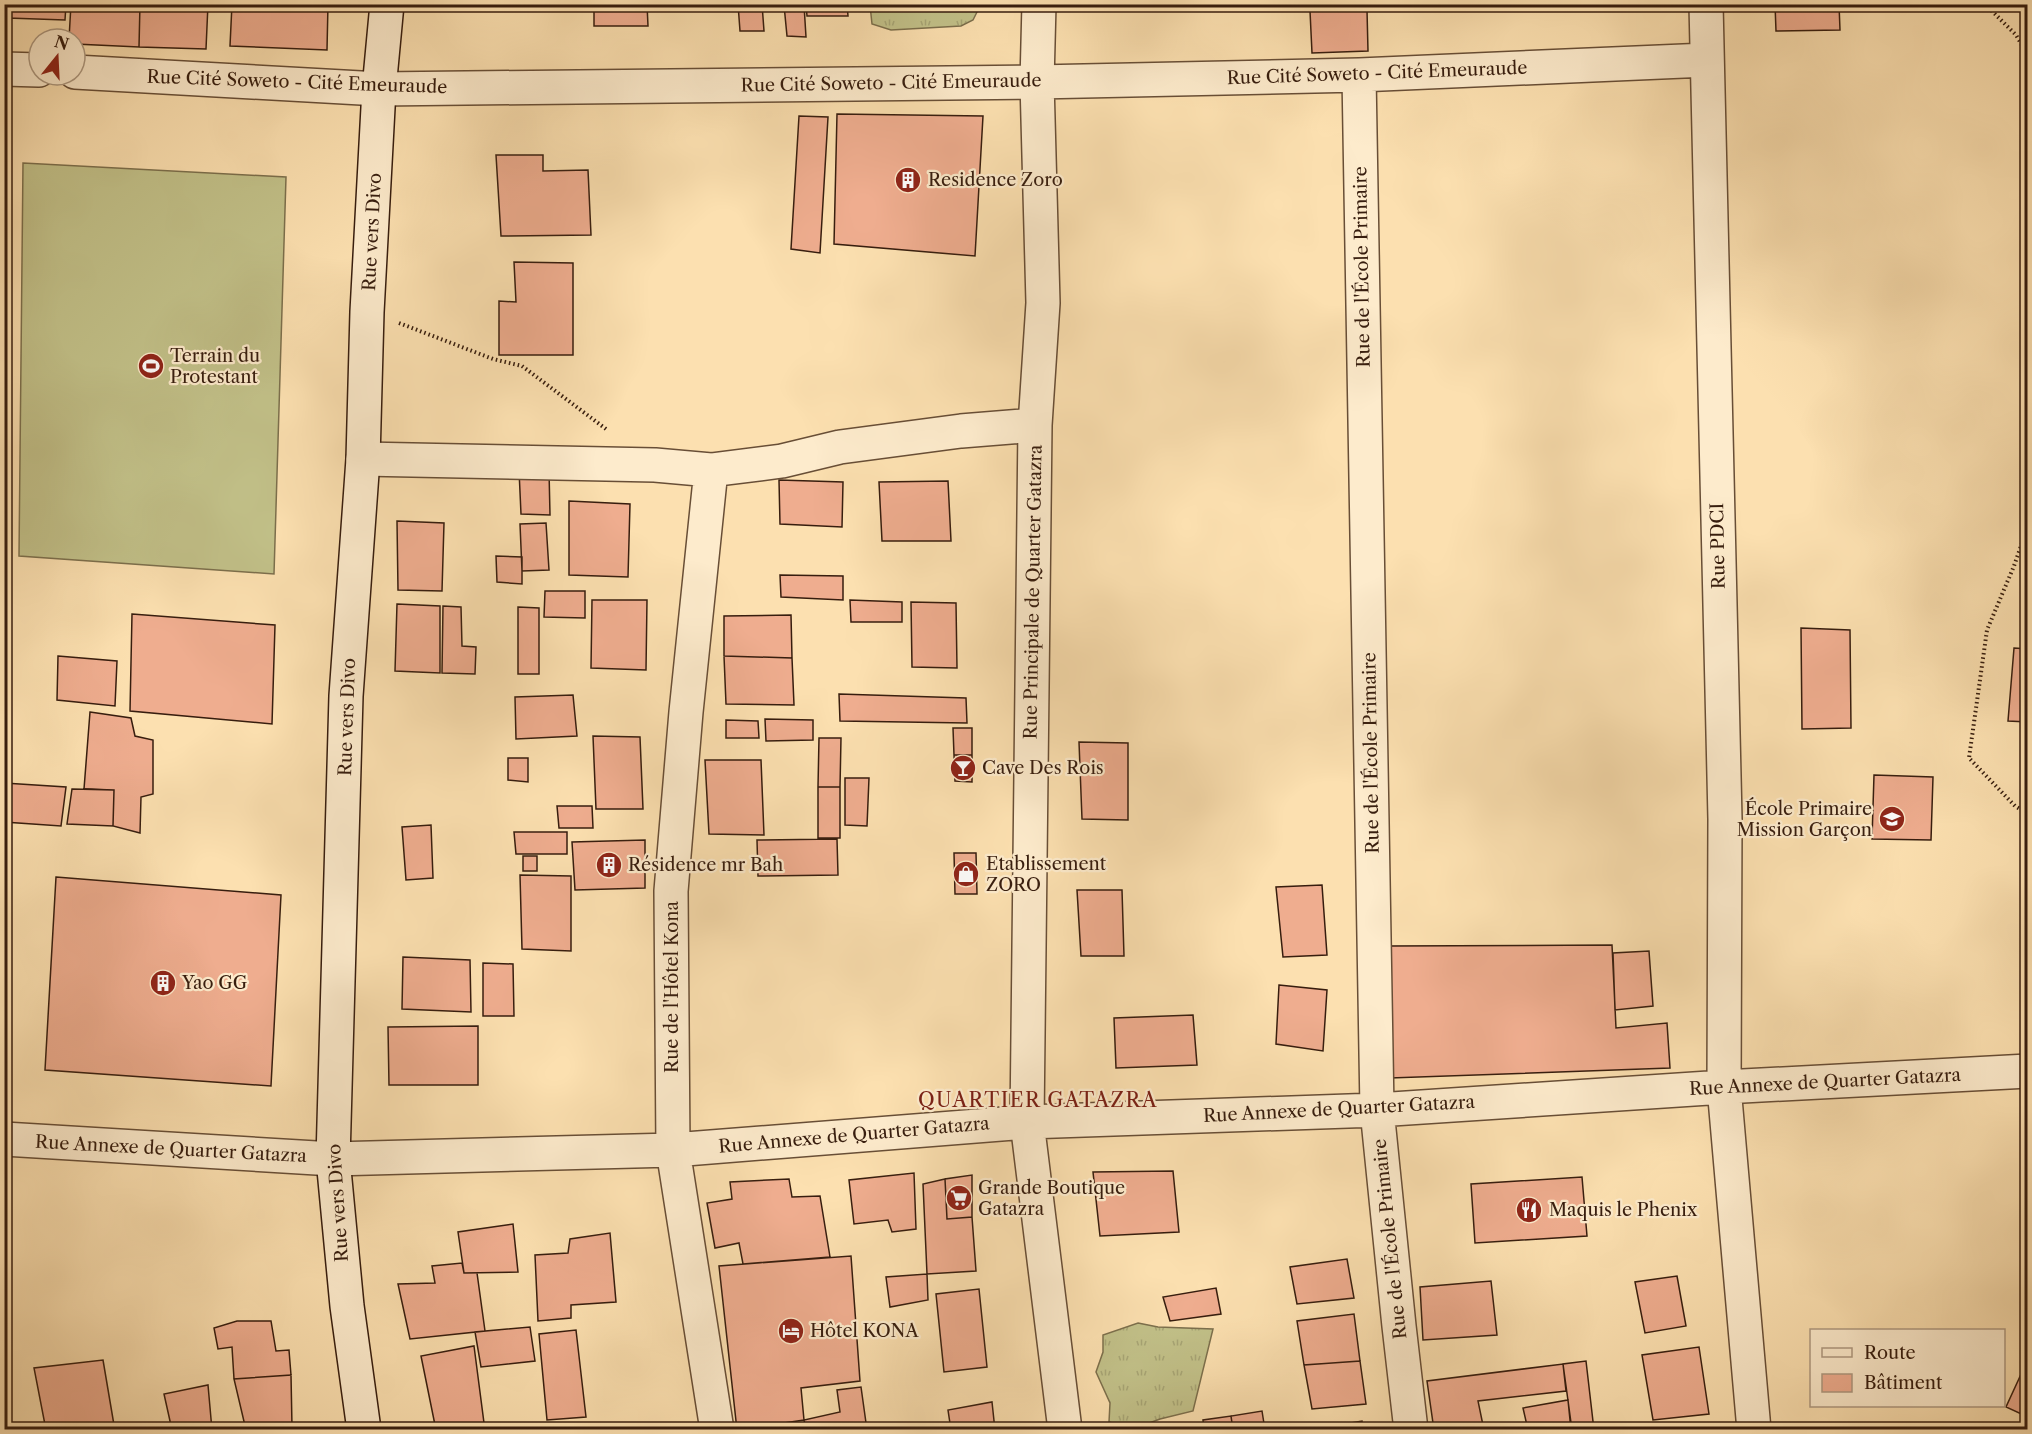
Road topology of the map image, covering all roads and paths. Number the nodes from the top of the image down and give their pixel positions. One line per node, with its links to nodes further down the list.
1 (1039, 4): 11 (street, Rue Principale de Quarter Gatazra)
2 (1706, 4): 6 (street, Rue PDCI)
3 (1985, 4): 5 (path)
4 (387, 5): 12 (street, Rue vers Divo)
5 (2028, 56)
6 (1707, 60): 10 (street, Rue Cité Soweto - Cité Emeuraude); 21 (street, Rue PDCI)
7 (4, 69): 8 (street)
8 (27, 70)
9 (87, 73): 12 (street, Rue Cité Soweto - Cité Emeuraude)
10 (1359, 75): 11 (street, Rue Cité Soweto - Cité Emeuraude); 22 (street, Rue de l'École Primaire)
11 (1037, 82): 12 (street, Rue Cité Soweto - Cité Emeuraude); 14 (street, Rue Principale de Quarter Gatazra)
12 (379, 89): 13 (street, Rue vers Divo)
13 (367, 312): 15 (path); 16 (street, Rue vers Divo)
14 (1035, 425): 17 (street); 23 (street, Rue Principale de Quarter Gatazra)
15 (608, 429)
16 (363, 459): 17 (street); 26 (street, Rue vers Divo)
17 (711, 470): 25 (street, Rue de l'Hôtel Kona)
18 (2028, 526): 19 (path)
19 (2028, 814)
20 (2028, 1071): 21 (street, Rue Annexe de Quarter Gatazra)
21 (1724, 1087): 22 (street, Rue Annexe de Quarter Gatazra); 31 (street, Rue PDCI)
22 (1377, 1110): 23 (street, Rue Annexe de Quarter Gatazra); 30 (street, Rue de l'École Primaire)
23 (1027, 1122): 25 (street, Rue Annexe de Quarter Gatazra); 29 (street, Rue Principale de Quarter Gatazra)
24 (4, 1139): 26 (street, Rue Annexe de Quarter Gatazra)
25 (673, 1150): 26 (street, Rue Annexe de Quarter Gatazra); 28 (street, Rue de l'Hôtel Kona)
26 (333, 1159): 27 (street, Rue vers Divo)
27 (364, 1430)
28 (717, 1430)
29 (1065, 1430)
30 (1411, 1430)
31 (1754, 1430)

